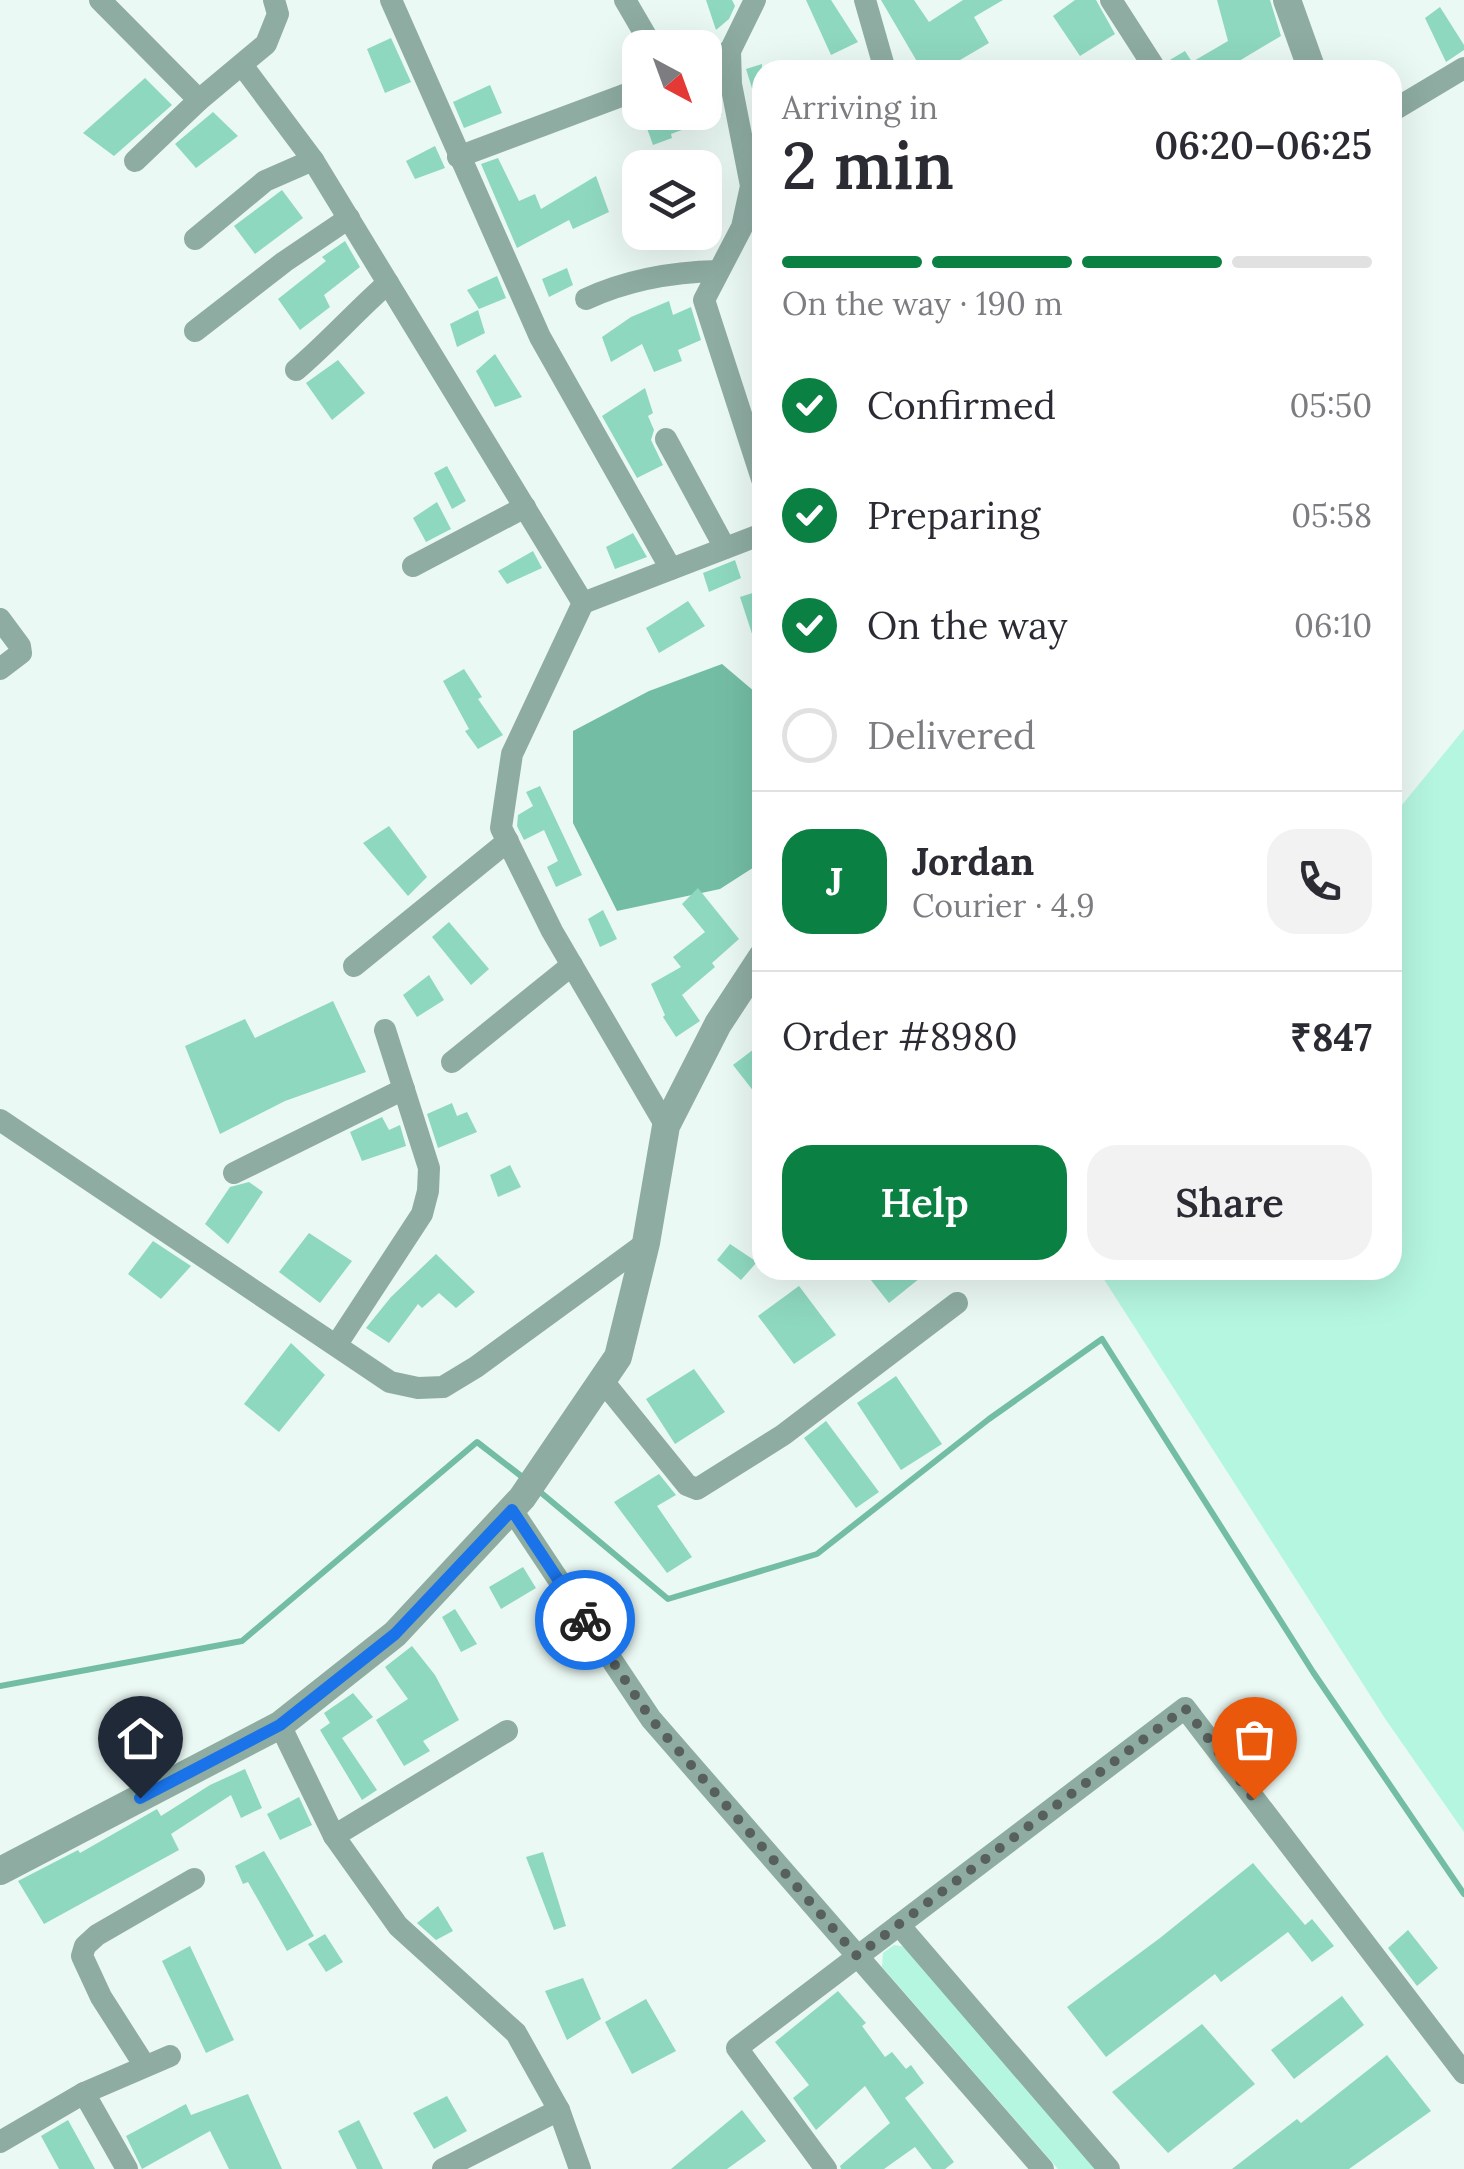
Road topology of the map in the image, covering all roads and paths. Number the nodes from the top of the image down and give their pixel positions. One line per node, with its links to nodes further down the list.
1 (100, 0): 18 (street)
2 (274, 0): 15 (street)
3 (391, 0): 20 (street)
4 (625, 0): 9 (street)
5 (865, 0): 12 (street)
6 (1110, 0): 13 (street)
7 (1287, 0): 14 (street)
8 (747, 4): 10 (street)
9 (642, 30)
10 (730, 52): 11 (street); 25 (street)
11 (722, 55)
12 (883, 60)
13 (1149, 60)
14 (1308, 60)
15 (242, 65): 18 (street); 21 (street)
16 (1464, 68): 19 (street)
17 (622, 96): 20 (street)
18 (199, 100): 22 (street)
19 (1402, 105)
20 (458, 157): 36 (street)
21 (314, 160): 23 (street); 24 (street)
22 (135, 161)
23 (348, 218): 26 (street); 28 (street)
24 (195, 239)
25 (718, 271): 27 (street); 30 (street)
26 (388, 283): 29 (street); 32 (street)
27 (586, 298)
28 (196, 331)
29 (296, 370)
30 (752, 425)
31 (666, 439): 34 (street)
32 (525, 507): 35 (street); 37 (street)
33 (752, 538): 34 (street)
34 (725, 548): 36 (street)
35 (412, 566)
36 (670, 569): 37 (street)
37 (583, 602): 40 (street)
38 (0, 619): 39 (street)
39 (0, 669)
40 (508, 841): 41 (street); 42 (street)
41 (572, 965): 45 (street); 48 (street)
42 (354, 966)
43 (752, 972): 48 (street)
44 (386, 1030): 46 (street)
45 (452, 1062)
46 (404, 1089): 49 (street); 52 (street)
47 (0, 1120): 52 (street)
48 (666, 1126): 50 (street)
49 (234, 1173)
50 (646, 1243): 52 (street); 53 (street)
51 (957, 1303): 53 (street)
52 (337, 1344)
53 (602, 1380): 54 (street)
54 (517, 1504): 55 (street); 61 (street)
55 (280, 1725): 57 (street); 58 (street)
56 (507, 1731): 57 (street)
57 (334, 1836): 66 (street)
58 (0, 1871)
59 (194, 1879): 63 (street)
60 (899, 1925): 61 (street); 64 (street); 73 (street)
61 (857, 1956): 71 (street); 72 (street)
62 (170, 2056): 63 (street)
63 (145, 2066): 65 (street)
64 (1464, 2073)
65 (84, 2093): 67 (street); 68 (street)
66 (559, 2110): 69 (street); 70 (street)
67 (0, 2142)
68 (127, 2169)
69 (443, 2169)
70 (580, 2169)
71 (826, 2169)
72 (1043, 2169)
73 (1110, 2169)

